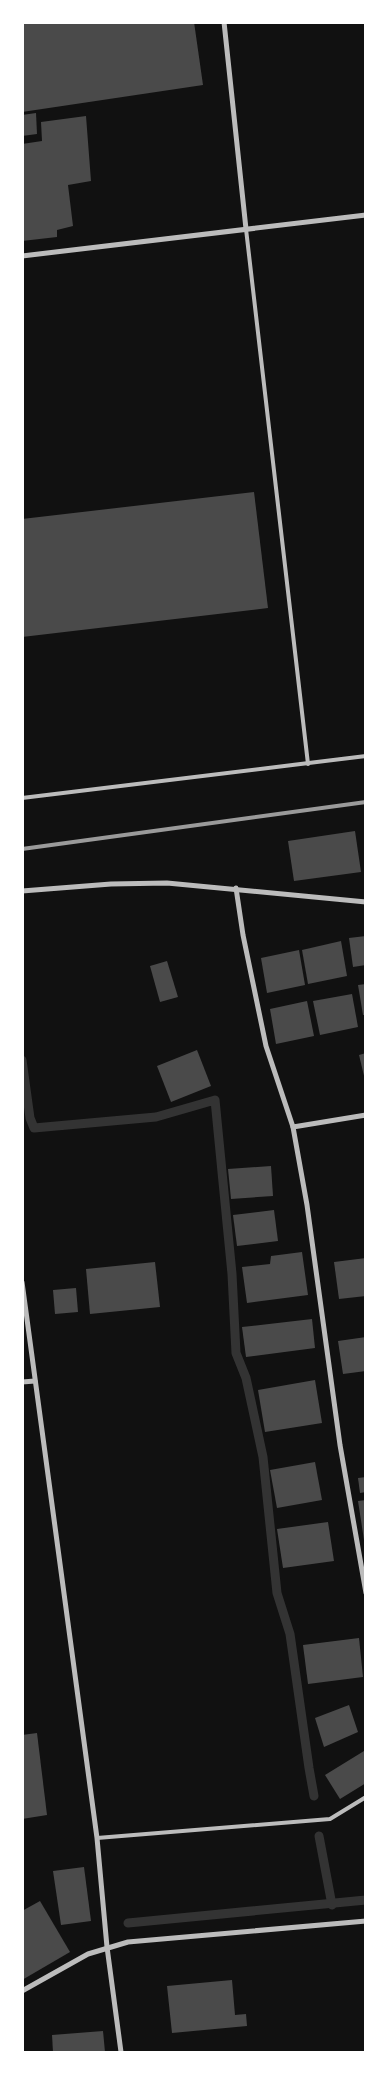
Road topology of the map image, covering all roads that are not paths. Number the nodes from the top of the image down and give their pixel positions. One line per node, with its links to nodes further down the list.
1 (224, 22): 3 (street)
2 (366, 215): 3 (street)
3 (246, 229): 4 (street); 6 (lane)
4 (22, 256)
5 (366, 756): 6 (lane)
6 (308, 764): 7 (lane)
7 (22, 798)
8 (236, 888): 9 (street); 10 (street); 12 (street)
9 (22, 892)
10 (366, 902)
11 (366, 1115): 12 (street)
12 (293, 1127): 16 (street)
13 (22, 1282): 14 (street)
14 (35, 1381): 15 (street); 18 (street)
15 (22, 1382)
16 (366, 1593)
17 (366, 1797): 18 (lane)
18 (97, 1838): 20 (street)
19 (366, 1921): 20 (street)
20 (107, 1947): 21 (street); 22 (street)
21 (22, 1991)
22 (121, 2052)

